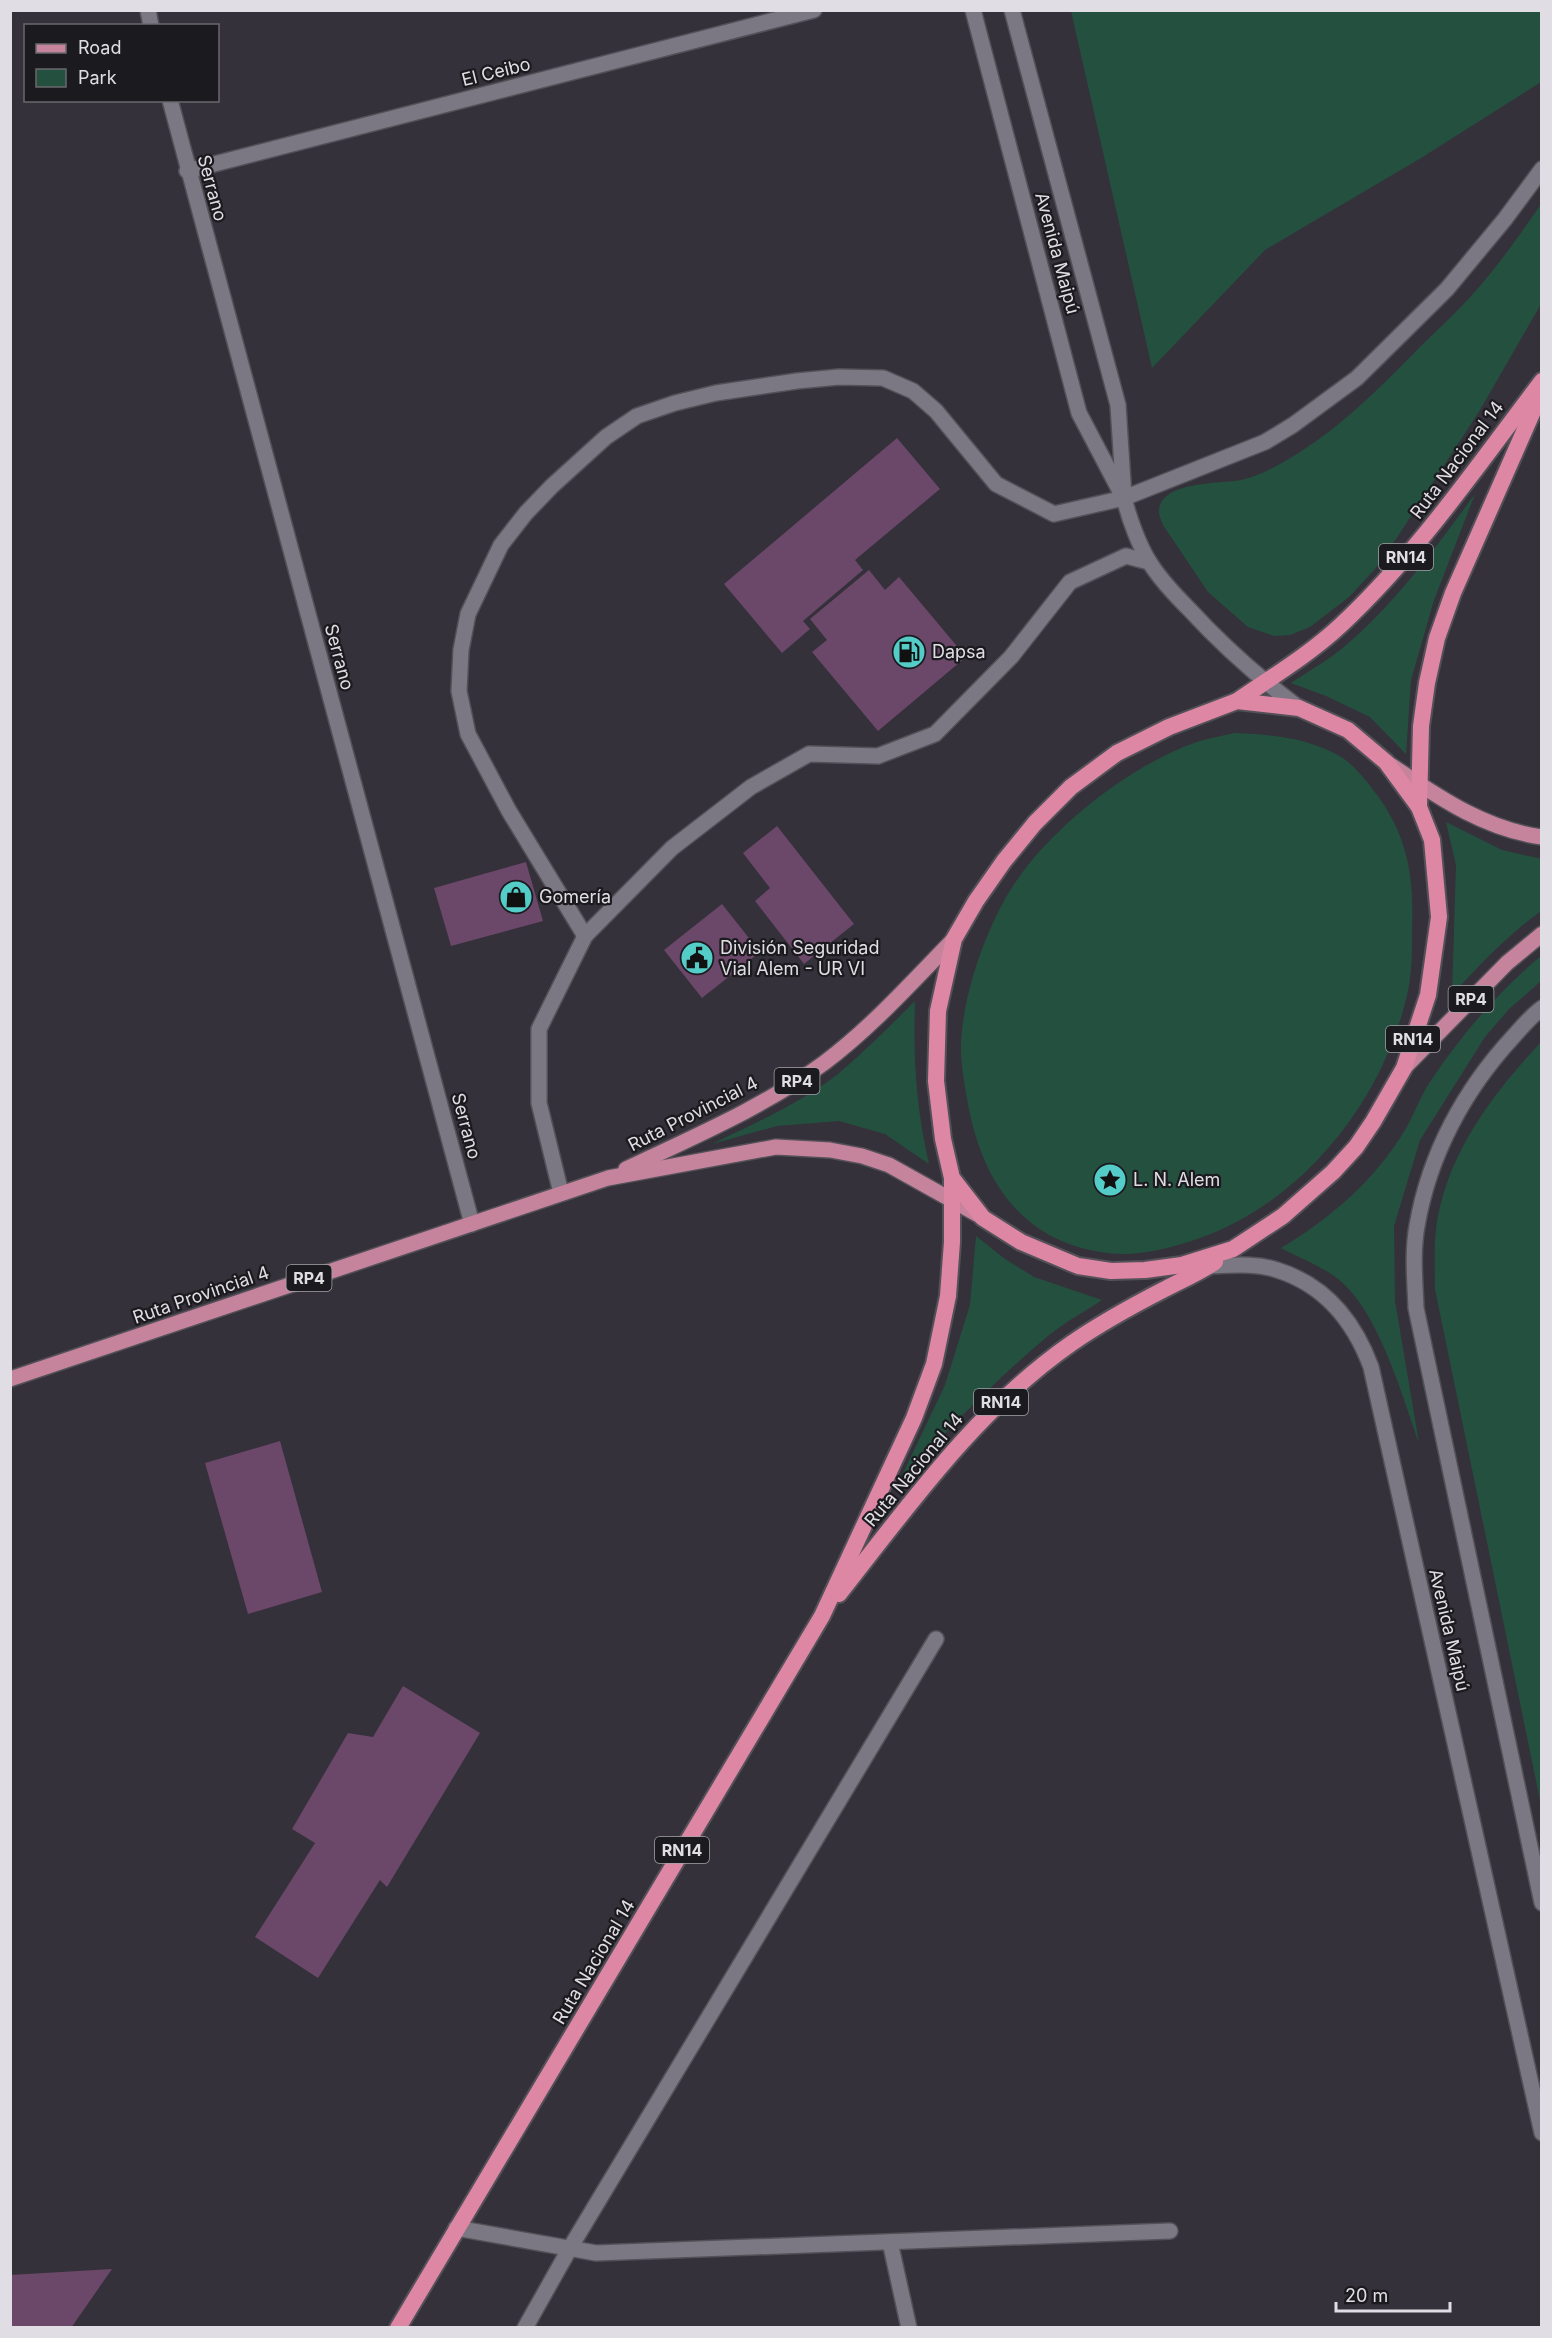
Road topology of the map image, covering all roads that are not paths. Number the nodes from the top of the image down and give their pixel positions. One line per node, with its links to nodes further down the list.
1 (814, 10): 6 (street, El Ceibo)
2 (973, 10): 9 (street, Avenida Maipú)
3 (1012, 10): 9 (street, Avenida Maipú)
4 (170, 102): 6 (street, Serrano)
5 (1542, 169): 9 (street)
6 (187, 171): 28 (street, Serrano)
7 (1542, 381): 11 (highway, Ruta Nacional 14 / RN14)
8 (1542, 392): 15 (highway, Ruta Nacional 14 / RN14)
9 (1124, 498): 10 (street, Avenida Maipú); 19 (street)
10 (1149, 562): 11 (street, Avenida Maipú); 19 (street)
11 (1264, 682): 12 (highway, Ruta Nacional 14 / RN14); 13 (street, Avenida Maipú)
12 (1237, 701): 13 (highway, RN14); 20 (highway, RN14)
13 (1299, 708): 14 (highway, RN14)
14 (1386, 762): 15 (main road); 16 (highway, RN14)
15 (1419, 784): 16 (highway, Ruta Nacional 14 / RN14); 17 (main road)
16 (1419, 807): 22 (highway, RN14)
17 (1542, 837)
18 (1542, 934): 22 (main road, RP4)
19 (585, 936): 25 (street)
20 (954, 939): 23 (main road, Ruta Provincial 4 / RP4); 24 (highway, RN14)
21 (1542, 1008): 35 (street, Avenida Maipú)
22 (1404, 1068): 29 (highway, RN14)
23 (608, 1178): 25 (main road, Ruta Provincial 4 / RP4); 26 (main road, Ruta Provincial 4 / RP4)
24 (952, 1178): 26 (highway, Ruta Nacional 14 / RN14); 27 (highway, RN14)
25 (561, 1193): 28 (main road, Ruta Provincial 4 / RP4)
26 (953, 1202): 27 (main road, Ruta Provincial 4 / RP4); 33 (highway, Ruta Nacional 14 / RN14)
27 (983, 1218): 30 (highway, RN14)
28 (472, 1224): 32 (main road, Ruta Provincial 4 / RP4)
29 (1233, 1249): 30 (highway, RN14); 31 (highway, Ruta Nacional 14 / RN14)
30 (1182, 1265): 31 (street, Avenida Maipú)
31 (1209, 1266): 33 (highway, Ruta Nacional 14 / RN14); 36 (street, Avenida Maipú)
32 (10, 1379)
33 (822, 1616): 37 (highway, Ruta Nacional 14 / RN14)
34 (936, 1639): 40 (street)
35 (1542, 1903)
36 (1542, 2133)
37 (456, 2228): 40 (street); 41 (highway, Ruta Nacional 14 / RN14)
38 (1170, 2231): 39 (street)
39 (890, 2242): 40 (street); 43 (street)
40 (570, 2248): 42 (street)
41 (398, 2328)
42 (525, 2328)
43 (909, 2328)

